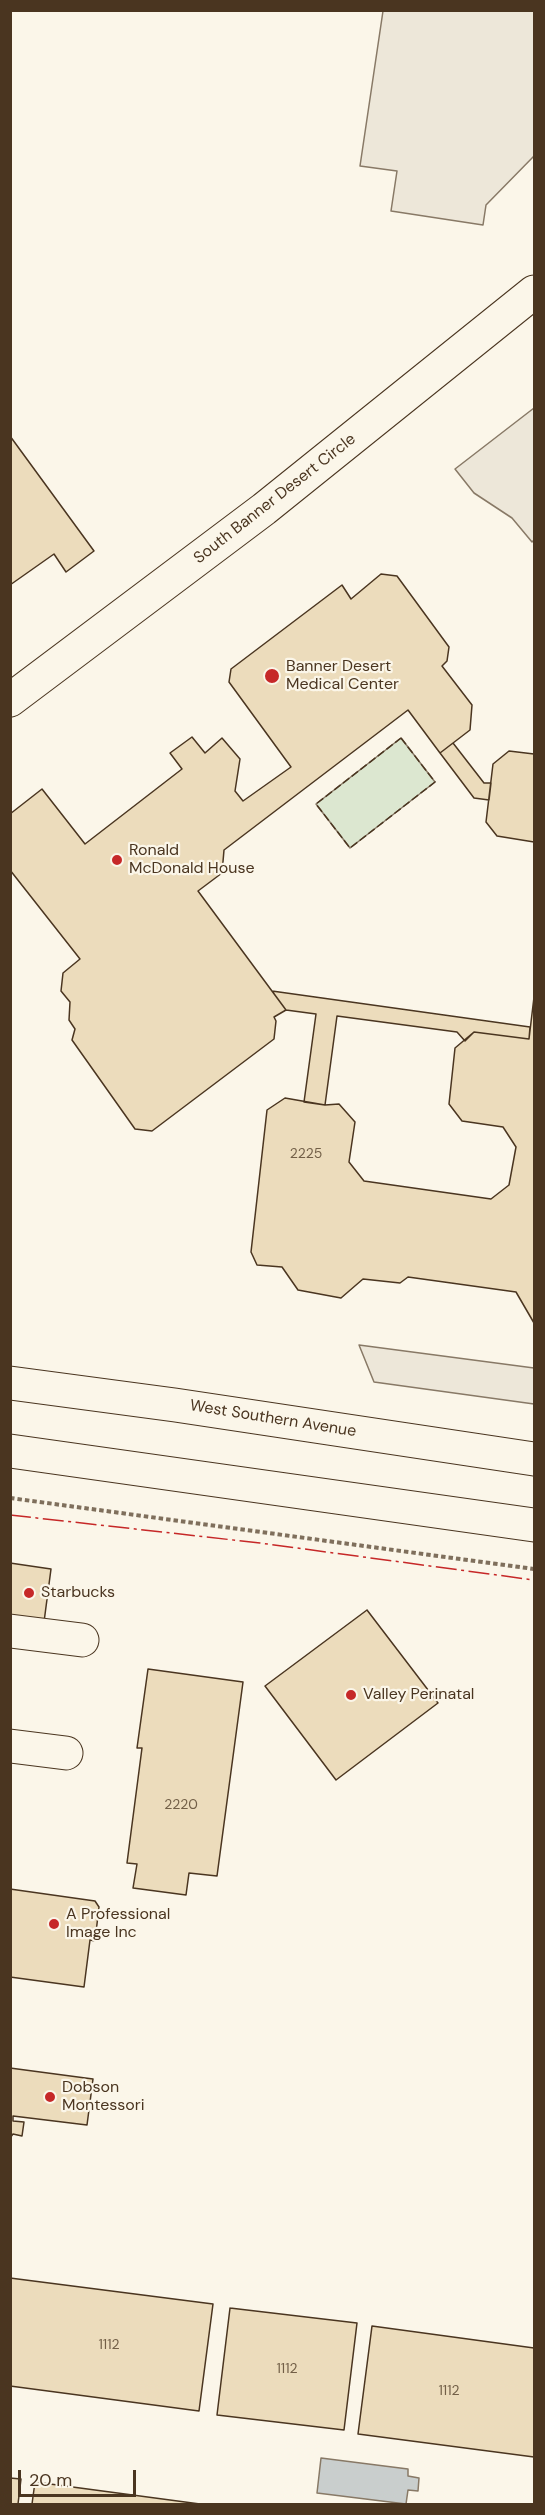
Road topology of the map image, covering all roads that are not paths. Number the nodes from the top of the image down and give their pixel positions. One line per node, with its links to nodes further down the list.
1 (534, 292): 2 (main road, South Banner Desert Circle)
2 (10, 700)
3 (10, 1383): 5 (main road, West Southern Avenue)
4 (10, 1451): 6 (main road)
5 (534, 1459)
6 (534, 1524)
7 (10, 1631): 8 (main road)
8 (82, 1640)
9 (10, 1746): 10 (main road)
10 (66, 1753)

